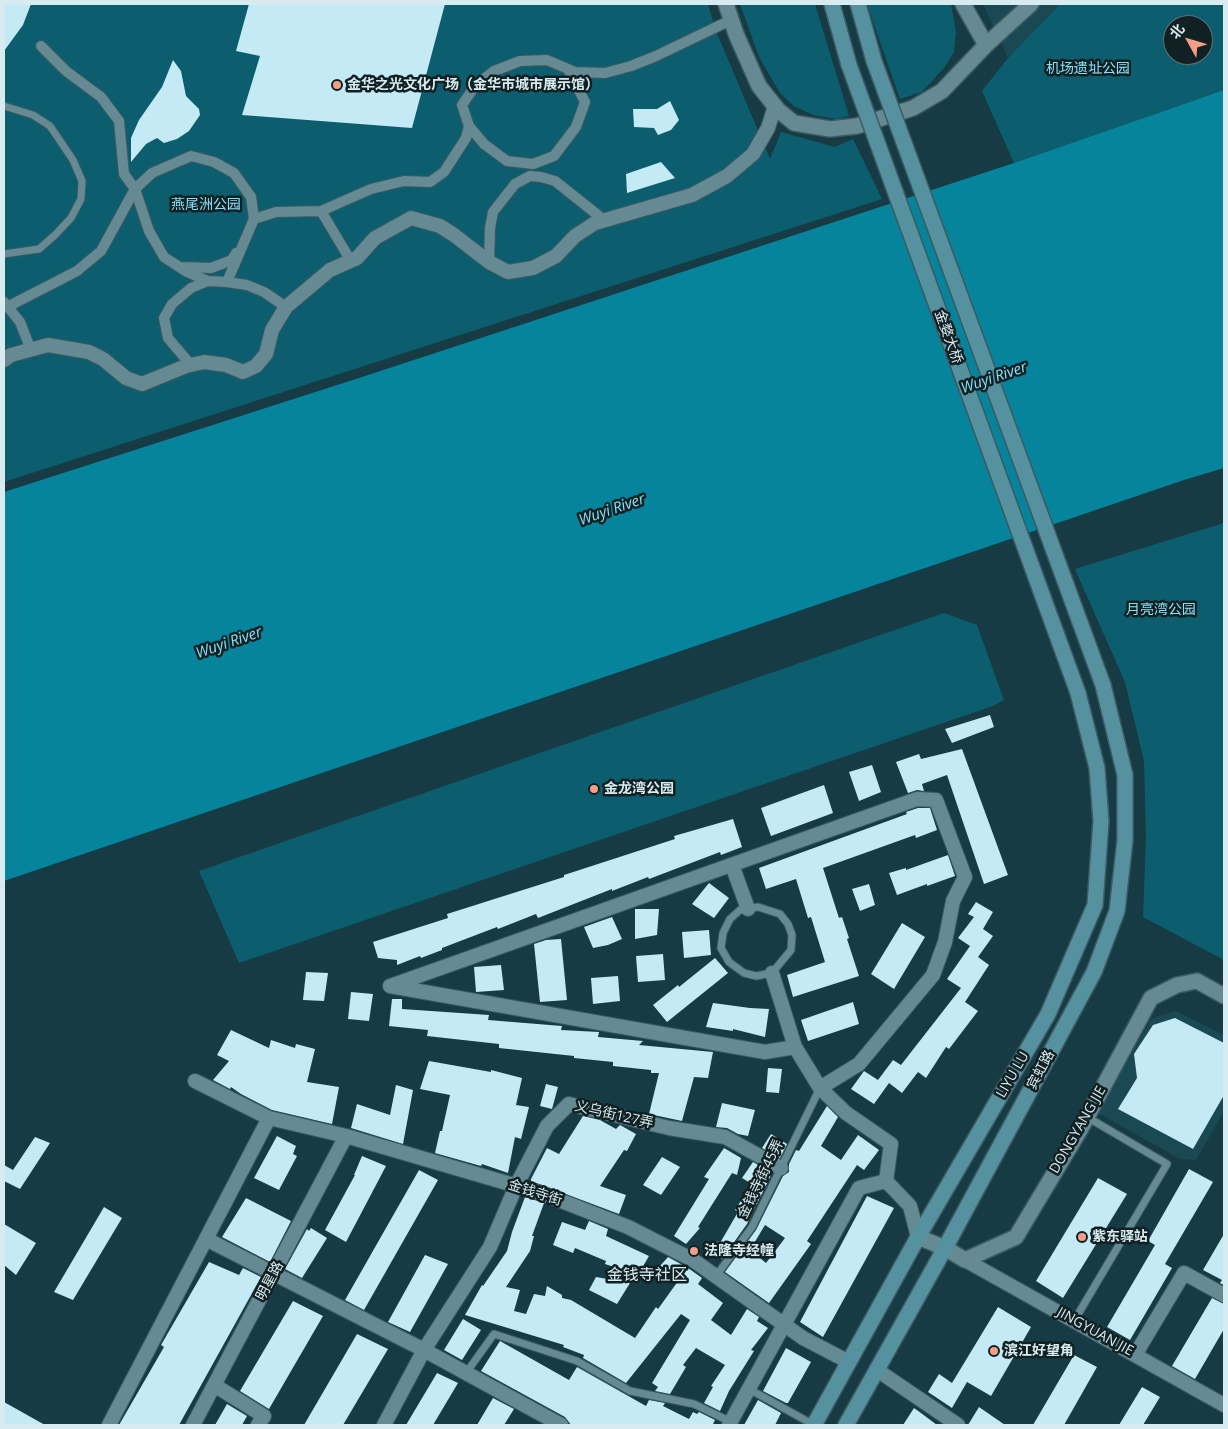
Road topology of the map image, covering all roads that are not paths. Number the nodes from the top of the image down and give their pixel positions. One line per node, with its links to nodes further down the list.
1 (726, 4): 6 (street)
2 (832, 4): 29 (main road, 金婺大桥, bridge)
3 (858, 4): 28 (main road, 金婺大桥, bridge)
4 (963, 4): 7 (street)
5 (1030, 4): 7 (street)
6 (731, 20): 9 (street); 11 (street)
7 (986, 45): 11 (street)
8 (41, 46): 13 (street)
9 (568, 69): 12 (street); 12 (street)
10 (4, 106): 17 (lane)
11 (775, 106): 16 (street)
12 (469, 126): 14 (street)
13 (135, 189): 15 (street); 20 (street); 23 (street)
14 (321, 211): 15 (street); 18 (street)
15 (254, 219): 20 (street); 22 (street)
16 (604, 220): 19 (street); 19 (street)
17 (4, 254)
18 (351, 261): 19 (street); 24 (street)
19 (490, 262)
20 (180, 267): 21 (street)
21 (208, 281): 22 (street); 27 (street)
22 (228, 282): 24 (street)
23 (6, 304): 25 (street)
24 (286, 306): 27 (street)
25 (31, 350): 26 (street); 27 (street)
26 (4, 360)
27 (191, 365)
28 (1103, 685): 45 (main road, 宾虹路)
29 (1078, 693): 43 (main road, LIYU LU)
30 (732, 865): 31 (street); 34 (street); 36 (street)
31 (748, 909): 32 (lane); 32 (lane)
32 (772, 973): 34 (street)
33 (1224, 996): 37 (street, DONGYANG JIE)
34 (795, 1047): 36 (street)
35 (195, 1081): 38 (street, 金钱寺街)
36 (820, 1088): 40 (lane, 金钱寺街45弄); 41 (street)
37 (1087, 1117): 46 (street, DONGYANG JIE); 50 (lane)
38 (270, 1118): 39 (street, 金钱寺街); 44 (street)
39 (346, 1136): 42 (street, 金钱寺街); 47 (street, 明星路)
40 (781, 1168): 42 (street, 义乌街127弄); 48 (lane, 金钱寺街45弄)
41 (886, 1181): 43 (street); 51 (street)
42 (516, 1186): 48 (street, 金钱寺街); 52 (street, 义乌街127弄)
43 (918, 1237): 45 (street); 54 (main road, LIYU LU)
44 (206, 1239): 47 (street); 61 (street)
45 (945, 1248): 46 (street); 55 (main road, 宾虹路)
46 (965, 1260): 50 (street, JINGYUAN JIE)
47 (274, 1272): 52 (street); 57 (street, 明星路)
48 (716, 1276): 51 (street, 金钱寺街)
49 (1224, 1295): 53 (street)
50 (1074, 1321): 53 (street, JINGYUAN JIE)
51 (785, 1325): 54 (street, 金钱寺街); 58 (street)
52 (424, 1350): 56 (street); 64 (street, 义乌街127弄)
53 (1135, 1355): 59 (street, JINGYUAN JIE)
54 (849, 1362): 66 (main road, LIYU LU)
55 (877, 1370): 67 (main road, 宾虹路); 68 (street)
56 (466, 1372): 60 (lane); 65 (street)
57 (214, 1385): 62 (street, 明星路); 63 (street)
58 (749, 1389): 60 (street); 66 (lane)
59 (1224, 1405)
60 (730, 1424)
61 (109, 1425)
62 (193, 1425)
63 (258, 1425)
64 (384, 1425)
65 (561, 1425)
66 (814, 1425)
67 (846, 1425)
68 (958, 1425)

